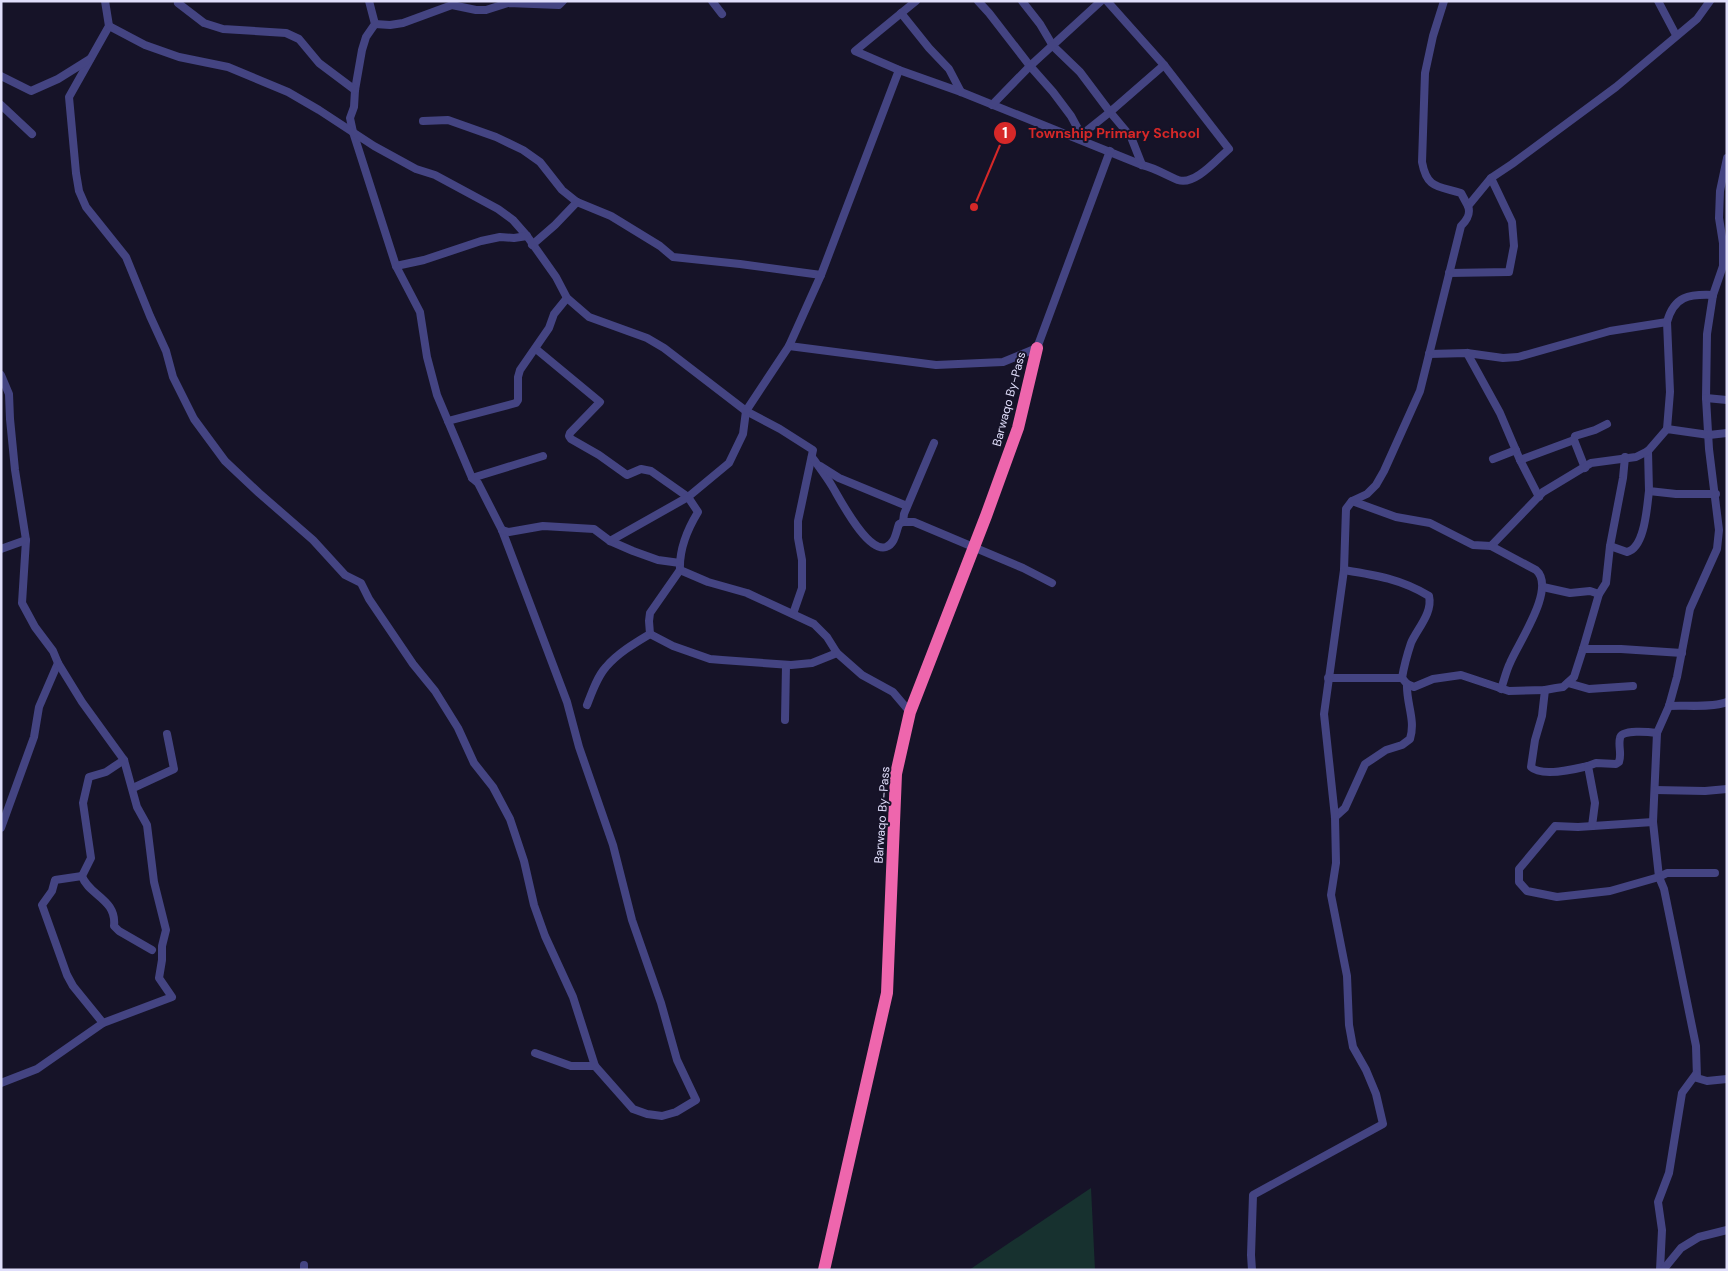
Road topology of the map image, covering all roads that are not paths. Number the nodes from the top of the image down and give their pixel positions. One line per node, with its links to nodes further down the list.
1 (105, 1): 18 (street)
2 (369, 1): 17 (street)
3 (563, 1): 14 (street)
4 (712, 1): 16 (street)
5 (916, 1): 15 (street)
6 (978, 1): 23 (street)
7 (1022, 1): 20 (street)
8 (1101, 1): 20 (street)
9 (1107, 1): 22 (street)
10 (1444, 1): 40 (street)
11 (1658, 1): 19 (street)
12 (1710, 1): 19 (street)
13 (178, 3): 26 (street)
14 (453, 3): 17 (street)
15 (901, 13): 24 (street); 27 (street)
16 (722, 14)
17 (375, 24): 26 (street)
18 (109, 26): 21 (street); 32 (street)
19 (1676, 35): 38 (street)
20 (1053, 46): 23 (street); 30 (street)
21 (90, 58): 25 (street); 130 (street)
22 (1164, 65): 30 (street); 37 (street)
23 (1030, 66): 28 (street); 34 (street)
24 (900, 70): 27 (street); 46 (street)
25 (1, 76)
26 (355, 90): 32 (street)
27 (961, 92): 28 (street)
28 (992, 105): 34 (street)
29 (1, 106): 33 (street)
30 (1110, 112): 34 (street); 37 (street)
31 (422, 122): 39 (street)
32 (353, 132): 41 (street); 43 (street)
33 (32, 134)
34 (1082, 139): 35 (street)
35 (1110, 151): 37 (street); 52 (street)
36 (1727, 158): 44 (street)
37 (1142, 165)
38 (1491, 178): 40 (street); 45 (street)
39 (577, 202): 42 (street); 46 (street)
40 (1468, 206): 45 (street)
41 (527, 236): 42 (street); 43 (street)
42 (532, 245): 48 (street)
43 (396, 266): 59 (street)
44 (1725, 266): 47 (street)
45 (1449, 273): 54 (street)
46 (821, 275): 50 (street)
47 (1713, 295): 49 (street); 56 (street)
48 (567, 298): 51 (street); 58 (street)
49 (1667, 322): 53 (street); 61 (street)
50 (789, 346): 52 (street); 58 (street)
51 (536, 348): 59 (street); 77 (street)
52 (1037, 348): 88 (highway, Barwaqo By-Pass)
53 (1467, 353): 54 (street); 66 (street)
54 (1429, 354): 79 (street)
55 (1, 375): 84 (street)
56 (1706, 398): 57 (street); 63 (street)
57 (1727, 400)
58 (746, 412): 71 (street); 77 (street)
59 (448, 421): 74 (street)
60 (1607, 424): 64 (street)
61 (1667, 429): 63 (street); 67 (street)
62 (1727, 433): 63 (street)
63 (1708, 436): 76 (street)
64 (1574, 440): 72 (street); 73 (street)
65 (934, 443): 80 (street)
66 (1516, 450): 70 (street); 72 (street)
67 (1648, 451): 69 (street); 75 (street)
68 (543, 456): 74 (street)
69 (1625, 457): 73 (street); 87 (street)
70 (1493, 459)
71 (814, 460): 80 (street); 82 (street); 95 (street)
72 (1520, 460): 78 (street)
73 (1585, 468): 78 (street)
74 (472, 478): 83 (street)
75 (1649, 491): 76 (street); 87 (street)
76 (1716, 494): 81 (street)
77 (688, 497): 85 (street); 90 (street)
78 (1538, 497): 86 (street)
79 (1352, 501): 86 (street); 91 (street)
80 (907, 506): 82 (street)
81 (1723, 520): 98 (street)
82 (903, 522): 88 (street)
83 (502, 530): 85 (street); 130 (street)
84 (26, 540): 89 (street); 100 (street)
85 (610, 541): 90 (street)
86 (1491, 546): 93 (street)
87 (1610, 546): 94 (street)
88 (973, 547): 92 (street); 111 (highway, Barwaqo By-Pass)
89 (1, 549)
90 (680, 566): 95 (street); 96 (street)
91 (1344, 570): 102 (street); 103 (street)
92 (1052, 583)
93 (1543, 587): 94 (street); 106 (street)
94 (1599, 594): 97 (street)
95 (793, 614): 99 (street)
96 (650, 634): 101 (street); 109 (street)
97 (1583, 649): 98 (street); 104 (street)
98 (1682, 652): 110 (street)
99 (837, 653): 101 (street); 111 (street)
100 (58, 663): 115 (street); 123 (street)
101 (786, 664): 112 (street)
102 (1328, 678): 103 (street); 120 (street)
103 (1404, 681): 106 (street); 120 (street)
104 (1568, 684): 105 (street); 107 (street)
105 (1633, 686)
106 (1501, 689): 107 (street)
107 (1545, 690): 116 (street)
108 (1727, 702): 110 (street)
109 (587, 705)
110 (1669, 706): 113 (street)
111 (910, 712): 135 (highway, Barwaqo By-Pass)
112 (785, 720)
113 (1657, 733): 116 (street); 119 (street)
114 (167, 734): 117 (street)
115 (124, 760): 117 (street); 125 (street)
116 (1588, 766): 122 (street)
117 (133, 788): 128 (street)
118 (1727, 789): 119 (street)
119 (1655, 790): 121 (street)
120 (1334, 817): 136 (street)
121 (1653, 822): 122 (street); 126 (street)
122 (1592, 826): 126 (street)
123 (1, 828)
124 (1715, 873): 126 (street)
125 (82, 876): 127 (street); 128 (street)
126 (1660, 877): 131 (street)
127 (152, 950)
128 (103, 1023): 133 (street)
129 (535, 1053): 130 (street)
130 (595, 1066)
131 (1696, 1074): 132 (street); 137 (street)
132 (1727, 1079)
133 (1, 1083)
134 (1727, 1230): 138 (street)
135 (824, 1270)
136 (1252, 1270)
137 (1660, 1270)
138 (1664, 1270)

